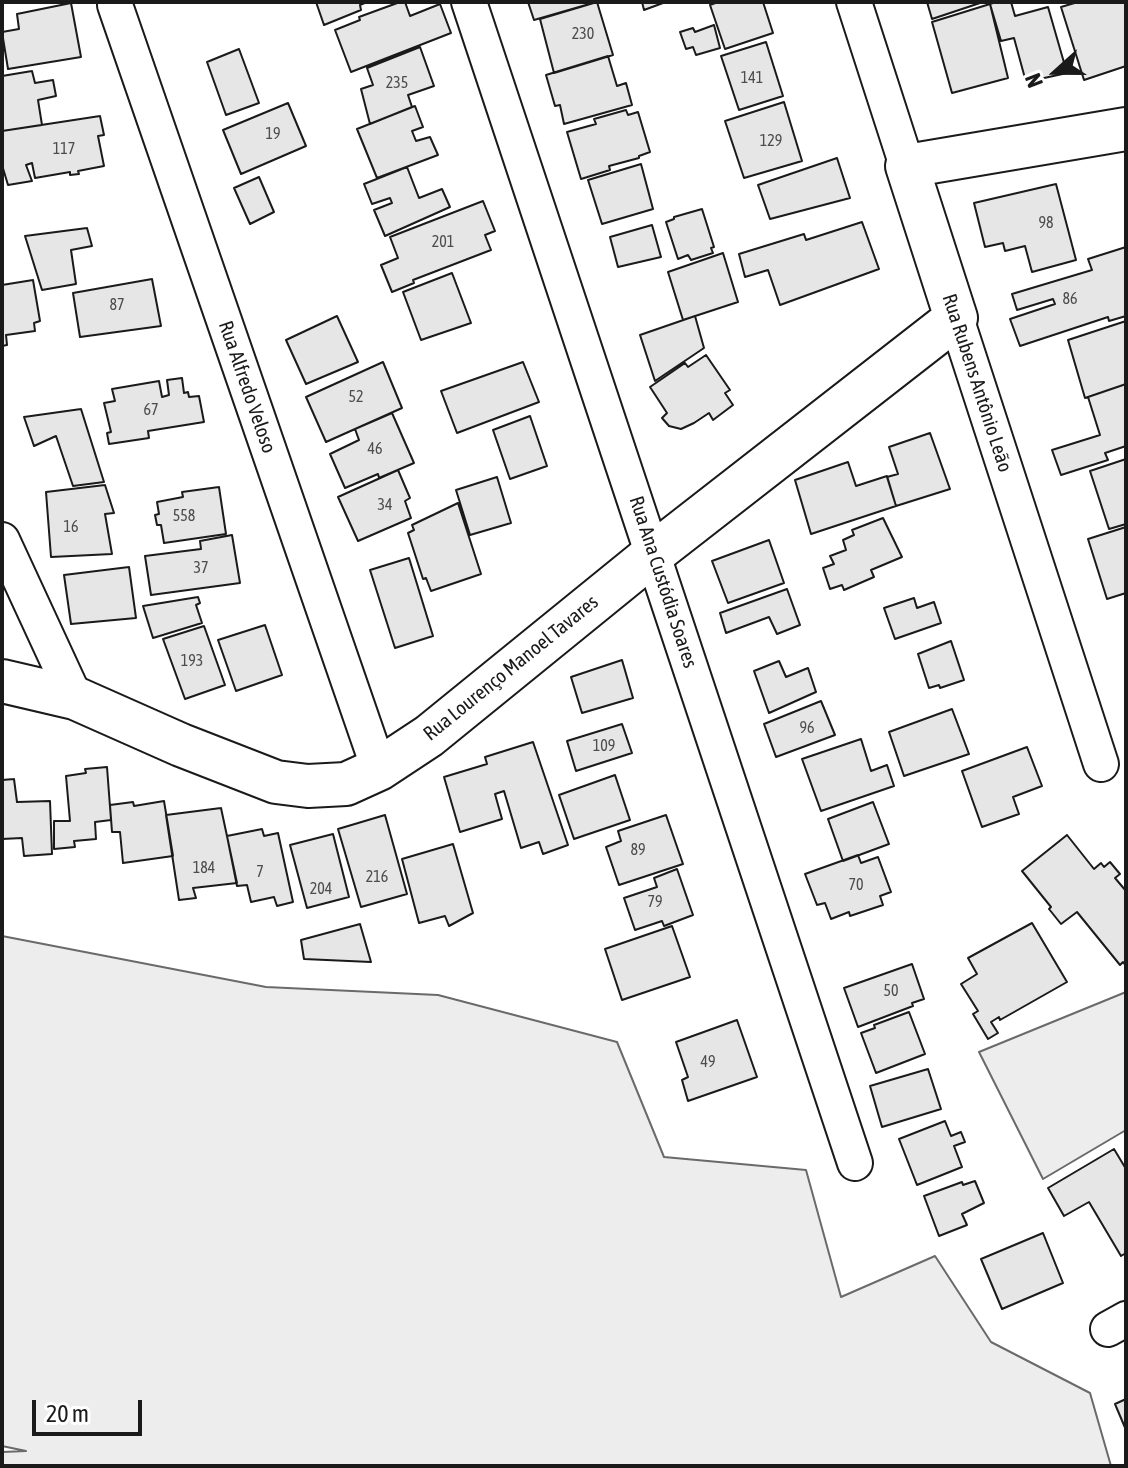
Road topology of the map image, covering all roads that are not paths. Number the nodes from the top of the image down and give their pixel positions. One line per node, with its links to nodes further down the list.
1 (469, 2): 8 (street, Rua Ana Custódia Soares)
2 (854, 2): 5 (street, Rua Rubens Antônio Leão)
3 (115, 5): 12 (street, Rua Alfredo Veloso)
4 (1126, 129): 5 (street)
5 (907, 166): 6 (street, Rua Rubens Antônio Leão)
6 (956, 318): 8 (street, Rua Lourenço Manoel Tavares); 11 (street, Rua Rubens Antônio Leão)
7 (2, 540): 10 (street)
8 (653, 554): 12 (street, Rua Lourenço Manoel Tavares); 13 (street, Rua Ana Custódia Soares)
9 (2, 681): 10 (street, Rua Lourenço Manoel Tavares)
10 (75, 698): 12 (street, Rua Lourenço Manoel Tavares)
11 (1101, 764)
12 (379, 769)
13 (855, 1163)

